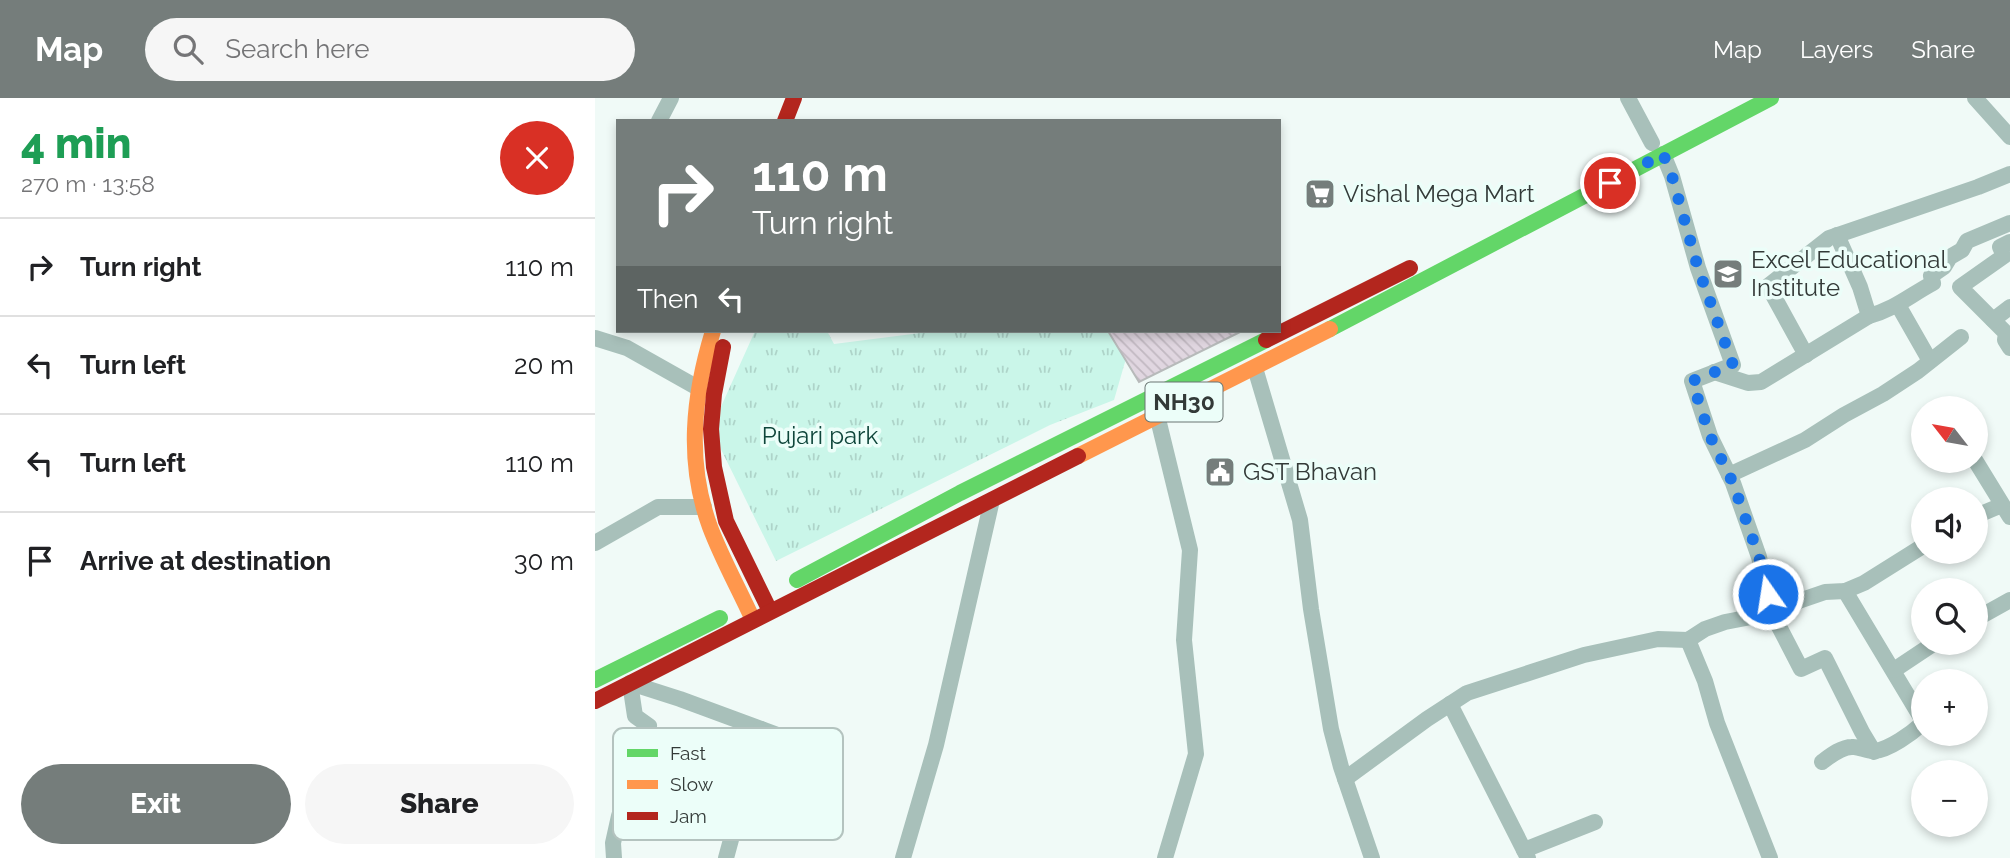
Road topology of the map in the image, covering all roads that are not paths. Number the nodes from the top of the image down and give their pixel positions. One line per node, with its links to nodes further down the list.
1 (671, 98): 8 (street)
2 (794, 98): 9 (main road)
3 (809, 98): 10 (main road)
4 (1628, 98): 12 (street)
5 (1771, 98): 12 (main road, NH30)
6 (1975, 98): 11 (street)
7 (1710, 112): 12 (main road, NH30)
8 (660, 119)
9 (786, 119)
10 (801, 119)
11 (2010, 137)
12 (1657, 149): 14 (main road, NH30); 32 (main road, NH30); 33 (street)
13 (2010, 174): 16 (street)
14 (1538, 202)
15 (2009, 228): 19 (street)
16 (1837, 234): 21 (street); 30 (street)
17 (2010, 242): 22 (street)
18 (1422, 262): 23 (main road, NH30)
19 (1898, 305): 21 (street); 31 (street)
20 (2010, 307): 22 (street)
21 (1869, 316): 30 (street)
22 (1993, 320): 29 (street)
23 (1281, 332)
24 (712, 333): 34 (main road)
25 (728, 333): 45 (main road)
26 (1280, 333): 45 (main road, NH30)
27 (1961, 337): 31 (street)
28 (595, 338): 34 (street)
29 (2010, 348)
30 (1806, 355): 33 (street)
31 (1930, 361): 37 (street)
32 (1255, 368): 35 (main road, NH30); 63 (street)
33 (1714, 372): 37 (street)
34 (698, 388): 39 (main road)
35 (1157, 415): 38 (main road, NH30); 71 (street)
36 (1983, 473): 40 (street)
37 (1729, 475): 48 (street)
38 (992, 500): 45 (main road, NH30); 70 (street)
39 (704, 507): 42 (street); 47 (main road)
40 (2006, 511): 41 (street)
41 (1988, 514)
42 (595, 543)
43 (1911, 554): 44 (street)
44 (1845, 591): 48 (street); 52 (street)
45 (774, 596): 47 (main road, NH30)
46 (2009, 603): 49 (street)
47 (749, 613): 53 (main road, NH30); 54 (main road, NH30)
48 (1772, 613): 50 (street); 61 (street)
49 (1988, 613)
50 (1688, 640): 57 (street); 73 (street)
51 (1916, 655): 52 (street)
52 (1894, 670): 55 (street)
53 (595, 680)
54 (630, 683): 56 (main road, NH30); 58 (street); 59 (street)
55 (1911, 700)
56 (595, 701)
57 (1450, 704): 63 (street); 67 (street)
58 (648, 728)
59 (758, 728)
60 (1911, 734): 61 (street)
61 (1874, 752): 62 (street)
62 (1822, 762)
63 (1345, 779): 72 (street)
64 (1595, 822): 67 (street)
65 (614, 840): 68 (street)
66 (731, 840): 69 (street)
67 (1526, 854)
68 (614, 858)
69 (726, 858)
70 (903, 858)
71 (1165, 858)
72 (1372, 858)
73 (1770, 858)

